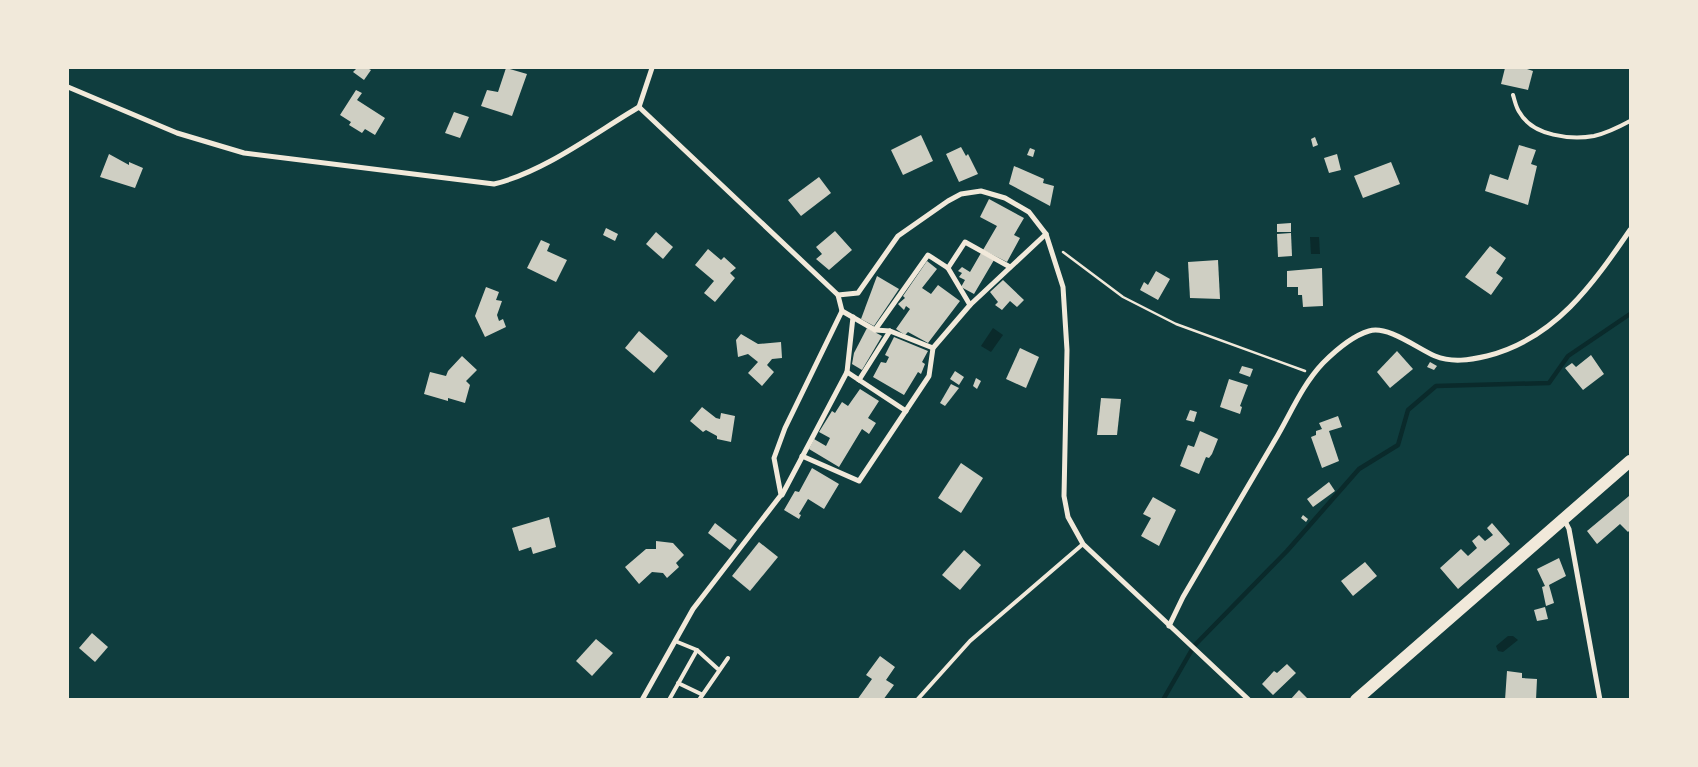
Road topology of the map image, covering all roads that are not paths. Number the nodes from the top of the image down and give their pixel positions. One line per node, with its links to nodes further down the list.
1 (652, 68): 4 (street)
2 (68, 87): 4 (street)
3 (1513, 95): 5 (lane)
4 (639, 107): 10 (street)
5 (1630, 121)
6 (1630, 230): 25 (street)
7 (1046, 234): 8 (street); 10 (street); 24 (street)
8 (1010, 267): 9 (street); 11 (street)
9 (948, 268): 11 (street); 14 (street)
10 (838, 295): 12 (street)
11 (970, 305): 16 (street)
12 (842, 311): 13 (street); 22 (street)
13 (853, 317): 14 (street); 17 (street)
14 (875, 330): 15 (street)
15 (890, 332): 16 (street); 18 (street)
16 (933, 348): 19 (street)
17 (847, 372): 18 (street); 20 (street)
18 (859, 380): 19 (street)
19 (906, 411): 20 (street)
20 (802, 456): 22 (street)
21 (1630, 461): 23 (main road)
22 (781, 495): 26 (street)
23 (1564, 517): 37 (main road); 38 (street)
24 (1083, 544): 25 (street); 35 (lane)
25 (1169, 626): 36 (street)
26 (675, 641): 27 (lane); 32 (street)
27 (697, 650): 29 (lane); 30 (lane)
28 (728, 658): 29 (lane)
29 (719, 670): 31 (lane)
30 (678, 683): 31 (lane); 33 (lane)
31 (702, 694): 34 (lane)
32 (642, 700)
33 (669, 700)
34 (699, 700)
35 (917, 700)
36 (1249, 700)
37 (1356, 700)
38 (1600, 700)

